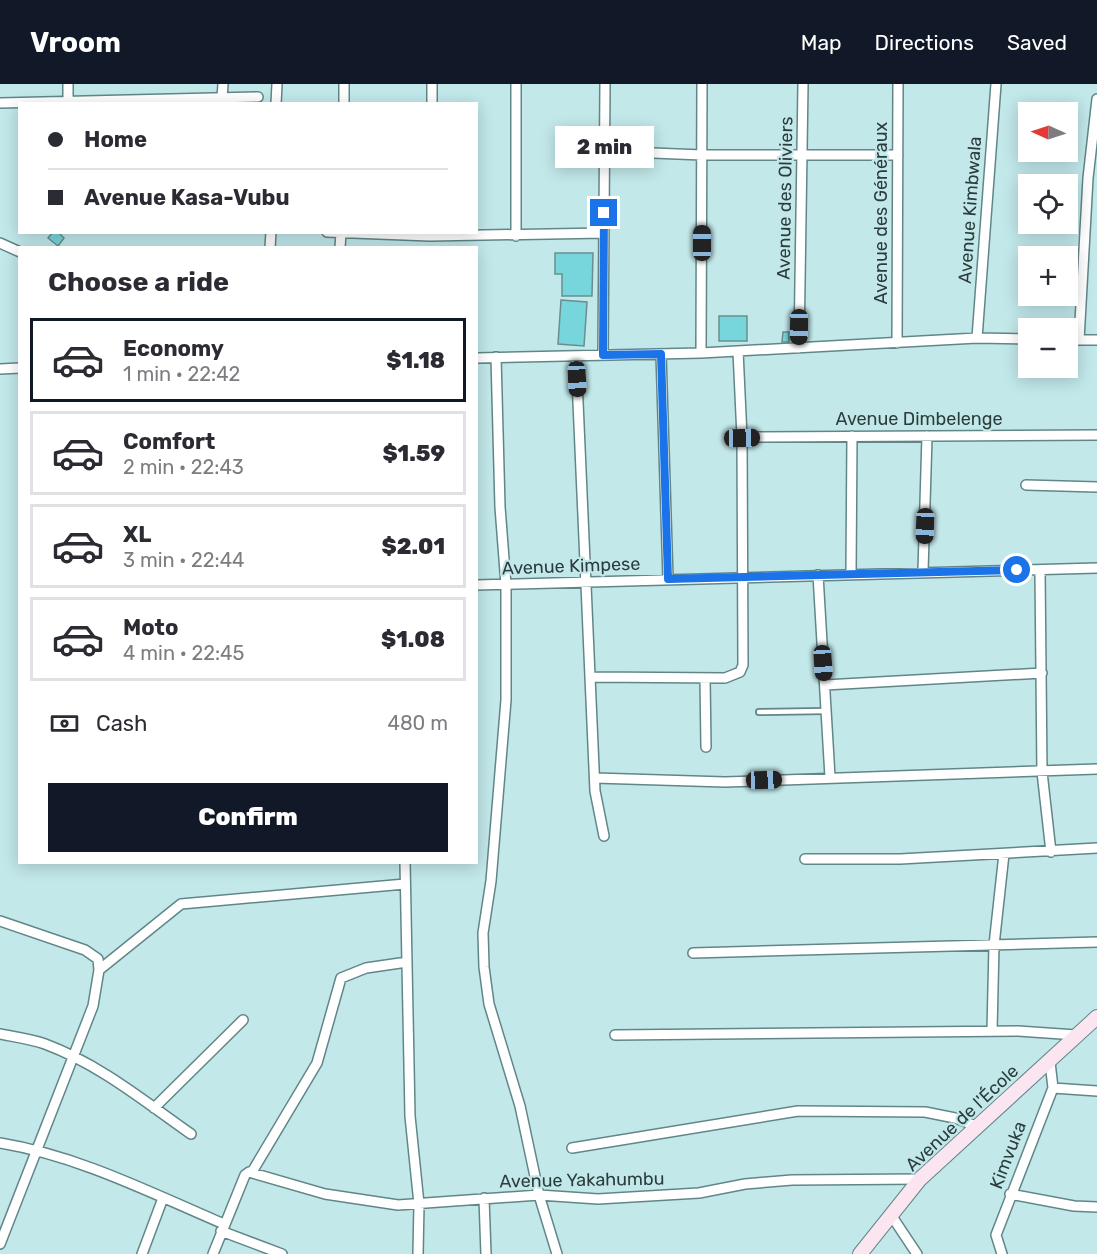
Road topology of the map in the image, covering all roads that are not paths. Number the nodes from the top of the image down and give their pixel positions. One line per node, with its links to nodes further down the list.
1 (68, 84): 15 (street)
2 (223, 84): 13 (street)
3 (277, 84): 16 (street)
4 (345, 84): 17 (street)
5 (432, 84): 18 (street)
6 (516, 84): 27 (street)
7 (605, 84): 21 (street)
8 (702, 84): 23 (street)
9 (803, 84): 22 (street, Avenue des Oliviers)
10 (898, 84): 24 (street, Avenue des Généraux)
11 (996, 84): 30 (street, Avenue Kimbwala)
12 (258, 97): 13 (street)
13 (222, 98): 15 (street)
14 (1097, 99): 32 (street)
15 (68, 102)
16 (276, 102)
17 (344, 102)
18 (432, 102)
19 (0, 103): 20 (street)
20 (18, 103)
21 (604, 152): 23 (street); 25 (street)
22 (802, 154): 23 (street); 24 (street); 35 (street, Avenue des Oliviers)
23 (702, 155): 37 (street)
24 (898, 155): 34 (street, Avenue des Généraux)
25 (604, 233): 27 (street); 39 (street)
26 (430, 234): 27 (street)
27 (516, 236)
28 (0, 243): 29 (street)
29 (18, 251)
30 (977, 338): 31 (street); 34 (street)
31 (1018, 339)
32 (1079, 340): 33 (street)
33 (1097, 340)
34 (897, 343): 35 (street)
35 (799, 348): 36 (street)
36 (738, 351): 37 (street); 48 (street)
37 (701, 353): 38 (street)
38 (661, 354): 39 (street); 57 (street)
39 (603, 355): 40 (street)
40 (576, 356): 41 (street); 58 (street)
41 (496, 357): 42 (street); 60 (street)
42 (478, 358)
43 (18, 368): 44 (street)
44 (0, 369)
45 (1097, 435): 47 (street, Avenue Dimbelenge)
46 (852, 436): 47 (street, Avenue Dimbelenge); 48 (street, Avenue Dimbelenge); 54 (street)
47 (927, 436): 53 (street)
48 (742, 438): 56 (street)
49 (1026, 485): 50 (street)
50 (1097, 487)
51 (1097, 568): 52 (street, Avenue Kimpese)
52 (1040, 570): 53 (street, Avenue Kimpese); 61 (street)
53 (923, 571): 54 (street, Avenue Kimpese)
54 (851, 573): 55 (street, Avenue Kimpese)
55 (818, 575): 56 (street, Avenue Kimpese); 64 (street)
56 (744, 577): 57 (street, Avenue Kimpese); 63 (street)
57 (668, 579): 58 (street, Avenue Kimpese)
58 (588, 583): 60 (street, Avenue Kimpese); 62 (street)
59 (478, 585): 60 (street, Avenue Kimpese)
60 (506, 585): 104 (street)
61 (1042, 672): 64 (street); 69 (street)
62 (592, 677): 63 (street); 71 (street)
63 (705, 678): 67 (street)
64 (825, 685): 65 (street)
65 (826, 711): 66 (lane); 70 (street)
66 (759, 712)
67 (706, 747)
68 (1097, 768): 69 (street)
69 (1042, 772): 70 (street); 74 (street)
70 (830, 777): 71 (street)
71 (595, 778): 72 (street)
72 (604, 836)
73 (1097, 848): 74 (street)
74 (1051, 852): 75 (street)
75 (1004, 854): 76 (street); 81 (street)
76 (805, 859)
77 (405, 864): 78 (street)
78 (405, 884): 83 (street); 84 (street)
79 (0, 921): 84 (street)
80 (1097, 942): 81 (street)
81 (994, 945): 82 (street); 87 (street)
82 (693, 953)
83 (407, 962): 101 (street); 107 (street)
84 (99, 970): 91 (street)
85 (1097, 1017): 90 (main road, Avenue de l'École)
86 (243, 1020): 95 (street)
87 (992, 1031): 89 (street); 90 (street)
88 (0, 1034): 91 (street)
89 (615, 1035)
90 (1076, 1035): 92 (main road, Avenue de l'École)
91 (73, 1056): 95 (street); 100 (street)
92 (1050, 1062): 93 (street); 96 (main road, Avenue de l'École)
93 (1053, 1088): 94 (street); 103 (street, Kimvuka)
94 (1097, 1091)
95 (154, 1108): 97 (street)
96 (976, 1126): 99 (street); 102 (main road, Avenue de l'École)
97 (191, 1134)
98 (0, 1143): 100 (street)
99 (572, 1148)
100 (36, 1149): 105 (street); 110 (street)
101 (249, 1172): 107 (street, Avenue Yakahumbu); 111 (street)
102 (920, 1179): 104 (street, Avenue Yakahumbu); 109 (main road, Avenue de l'École)
103 (1010, 1194): 108 (street); 121 (street, Kimvuka)
104 (539, 1195): 106 (street, Avenue Yakahumbu); 118 (street)
105 (163, 1198): 111 (street); 113 (street)
106 (484, 1198): 107 (street, Avenue Yakahumbu); 117 (street)
107 (419, 1204): 116 (street)
108 (1097, 1207)
109 (891, 1215): 119 (main road, Avenue de l'École); 120 (street)
110 (3, 1226): 112 (street)
111 (223, 1228): 114 (street); 115 (street)
112 (0, 1244)
113 (142, 1254)
114 (213, 1254)
115 (282, 1254)
116 (418, 1254)
117 (486, 1254)
118 (557, 1254)
119 (860, 1254)
120 (917, 1254)
121 (1002, 1254)

